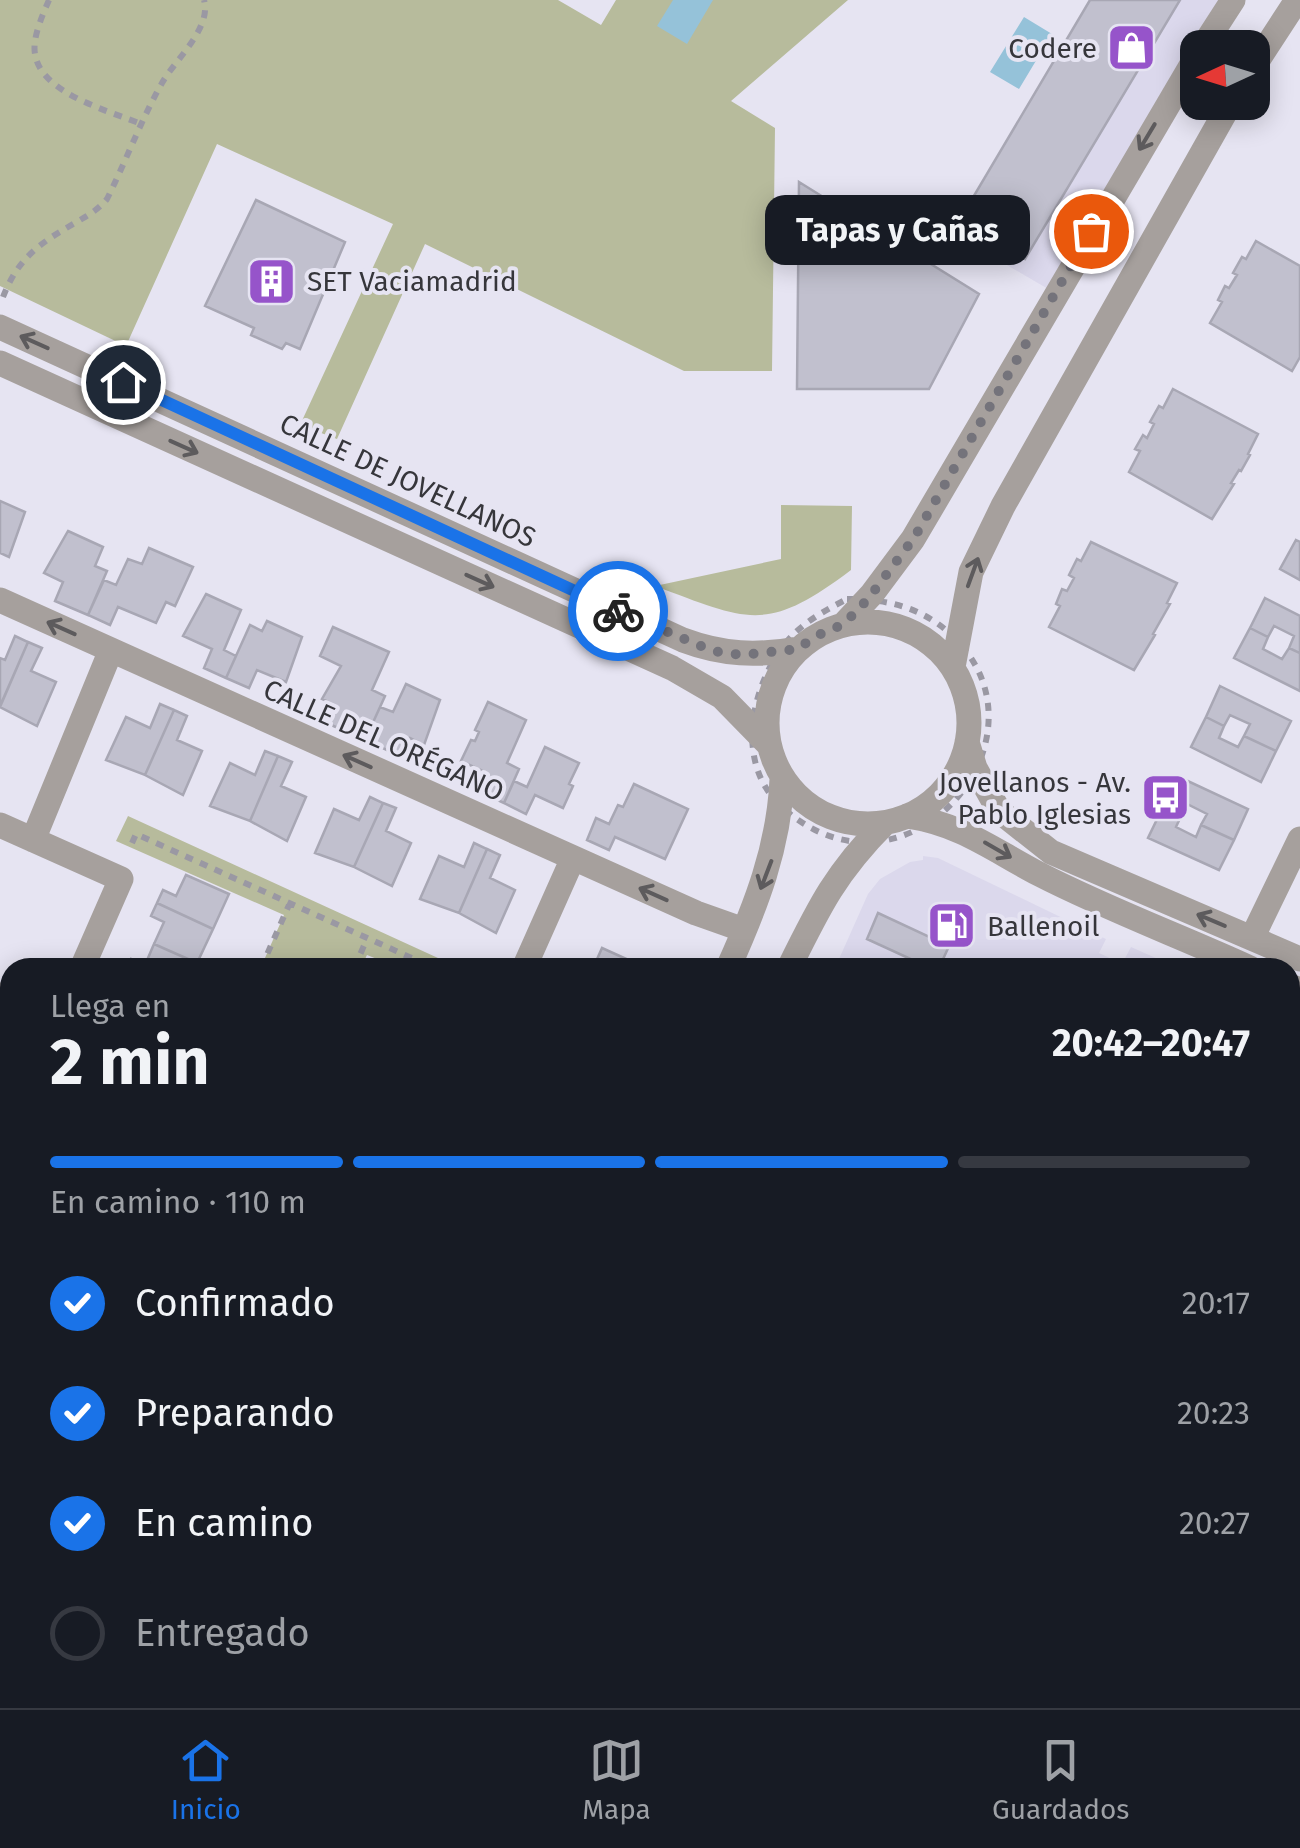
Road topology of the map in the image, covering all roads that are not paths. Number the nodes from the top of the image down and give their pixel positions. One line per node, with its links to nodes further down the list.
1 (1233, 0): 3 (street)
2 (1297, 0): 4 (street)
3 (1214, 30)
4 (1270, 42)
5 (1180, 85): 10 (street, one-way to 10)
6 (1221, 120): 13 (street, one-way to 6)
7 (0, 328): 11 (street, CALLE DE JOVELLANOS, one-way to 7)
8 (0, 364): 15 (street, one-way to 15)
9 (0, 600): 12 (street, CALLE DEL ORÉGANO, one-way to 9)
10 (844, 624): 11 (street); 13 (street)
11 (798, 649): 15 (street)
12 (110, 650): 20 (street); 21 (street, CALLE DEL ORÉGANO, one-way to 12)
13 (953, 667): 14 (street)
14 (967, 742): 17 (street); 23 (street, one-way to 14)
15 (768, 744): 16 (street)
16 (782, 780): 17 (street); 22 (street, one-way to 22)
17 (896, 820): 27 (street); 28 (street, one-way to 28)
18 (0, 825): 20 (street)
19 (1300, 839): 23 (street)
20 (33, 840): 24 (street)
21 (572, 858): 22 (street, CALLE DEL ORÉGANO, one-way to 21); 25 (street)
22 (744, 930): 26 (street)
23 (1252, 938): 29 (street)
24 (86, 958)
25 (528, 958)
26 (732, 958)
27 (794, 958)
28 (1226, 958)
29 (1298, 958)

